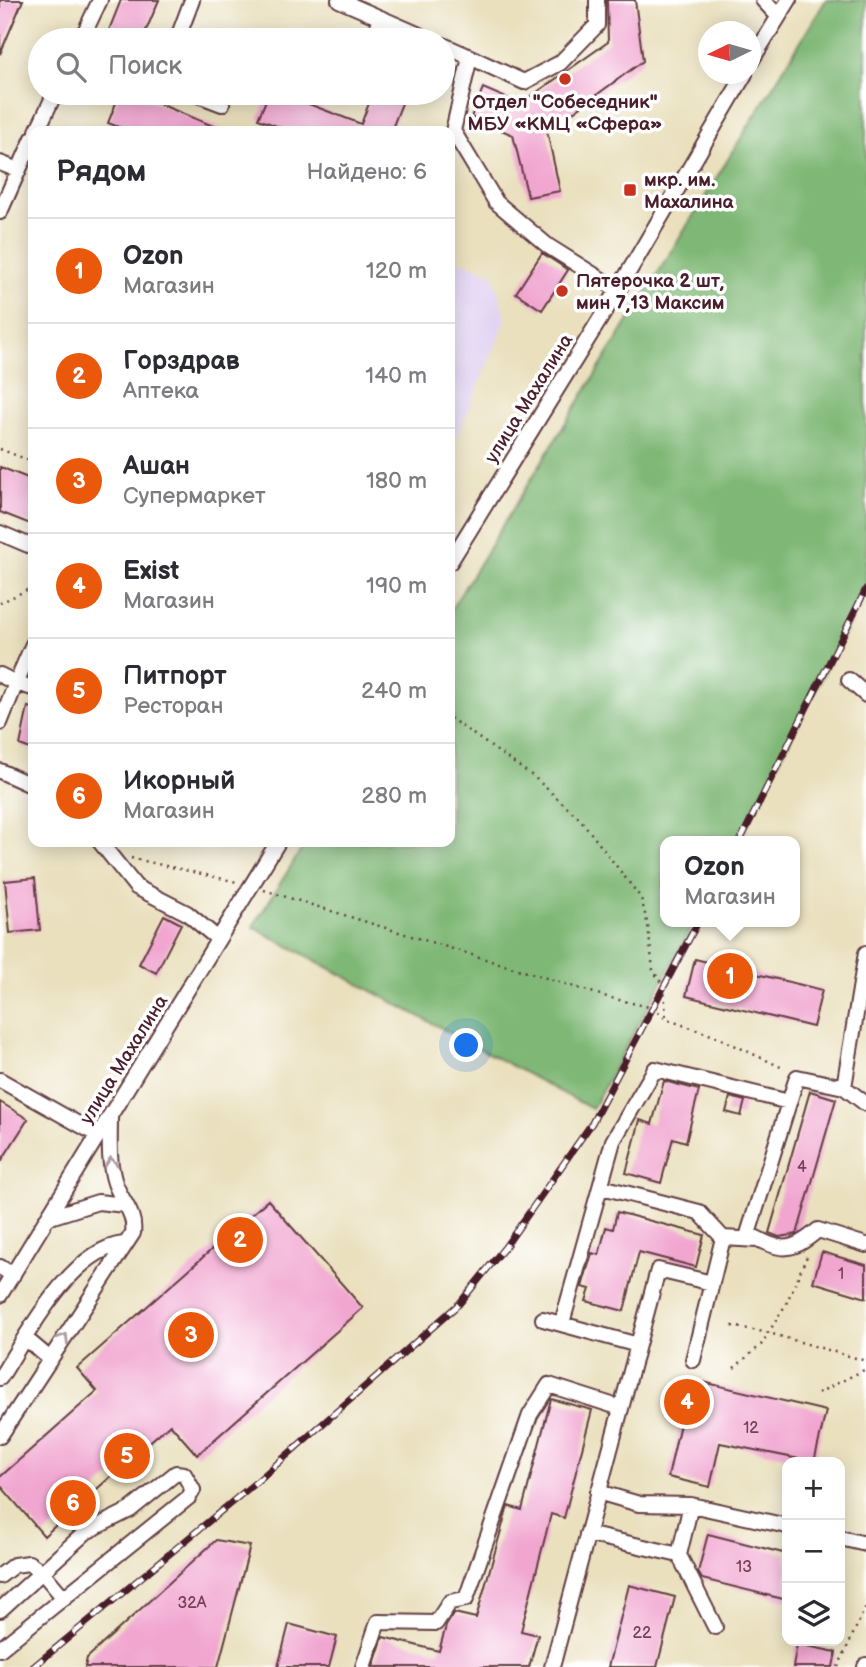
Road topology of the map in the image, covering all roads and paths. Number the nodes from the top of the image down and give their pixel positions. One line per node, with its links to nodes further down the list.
1 (100, 0): 9 (street)
2 (192, 0): 10 (street)
3 (339, 0): 8 (street)
4 (597, 0): 15 (street)
5 (763, 0): 7 (street)
6 (789, 0): 7 (street)
7 (778, 16): 13 (street)
8 (381, 18): 11 (street); 12 (street)
9 (87, 28)
10 (182, 28)
11 (377, 28)
12 (404, 28)
13 (761, 46)
14 (455, 50): 15 (street)
15 (470, 57): 19 (street)
16 (739, 84): 25 (street, улица Махалина)
17 (49, 105): 18 (street)
18 (39, 126)
19 (454, 126)
20 (455, 134): 25 (street)
21 (28, 149): 23 (street)
22 (0, 163): 23 (street)
23 (18, 170): 24 (street)
24 (0, 212)
25 (618, 289): 30 (street, улица Махалина)
26 (0, 449): 27 (path)
27 (28, 460)
28 (0, 533): 29 (street)
29 (28, 545)
30 (455, 554)
31 (28, 589): 32 (path)
32 (0, 603)
33 (28, 655): 36 (street)
34 (0, 675): 36 (street)
35 (849, 680): 38 (street)
36 (16, 683): 37 (street); 40 (street)
37 (28, 687)
38 (866, 695)
39 (455, 722): 50 (path)
40 (0, 723)
41 (0, 771): 42 (street)
42 (28, 784)
43 (105, 847): 47 (street)
44 (110, 847): 46 (path)
45 (275, 847): 46 (street, улица Махалина)
46 (251, 886): 47 (street, улица Махалина); 50 (path)
47 (218, 939): 56 (street, улица Махалина)
48 (866, 953): 49 (street)
49 (860, 1015): 53 (street)
50 (666, 1018): 51 (path)
51 (797, 1077): 53 (street); 54 (street)
52 (0, 1080): 57 (street)
53 (844, 1087): 55 (street)
54 (789, 1102): 58 (street); 62 (street)
55 (866, 1104)
56 (110, 1116): 57 (street, улица Махалина); 59 (street, one-way to 56)
57 (98, 1135): 60 (street, улица Махалина)
58 (602, 1187): 61 (street); 70 (street)
59 (125, 1205): 60 (street); 63 (street)
60 (47, 1218): 66 (street, улица Махалина)
61 (723, 1238): 62 (street); 67 (street)
62 (760, 1240): 64 (street)
63 (124, 1244): 73 (street); 75 (street, one-way to 63)
64 (866, 1245)
65 (807, 1255): 72 (path)
66 (6, 1271): 68 (street, улица Махалина)
67 (712, 1283): 74 (street); 76 (street)
68 (0, 1295)
69 (542, 1319): 70 (street)
70 (562, 1324): 74 (street)
71 (732, 1326): 72 (path)
72 (769, 1333): 77 (path); 78 (path)
73 (25, 1338): 75 (street); 80 (street)
74 (638, 1345): 82 (street)
75 (50, 1359): 83 (street)
76 (693, 1360)
77 (866, 1361)
78 (734, 1368)
79 (866, 1369): 81 (path)
80 (0, 1378)
81 (818, 1393)
82 (621, 1408): 84 (street); 98 (street)
83 (2, 1428)
84 (598, 1492): 85 (street); 87 (street)
85 (691, 1505): 86 (street); 90 (street)
86 (782, 1525)
87 (587, 1534): 90 (street); 99 (street)
88 (845, 1539): 89 (street)
89 (866, 1544)
90 (679, 1555): 96 (street)
91 (43, 1573): 92 (street); 93 (street); 93 (street); 95 (street)
92 (0, 1576)
93 (64, 1598): 97 (street)
94 (866, 1606): 100 (path)
95 (0, 1610)
96 (715, 1627)
97 (0, 1649)
98 (363, 1667)
99 (551, 1667)
100 (838, 1667)

